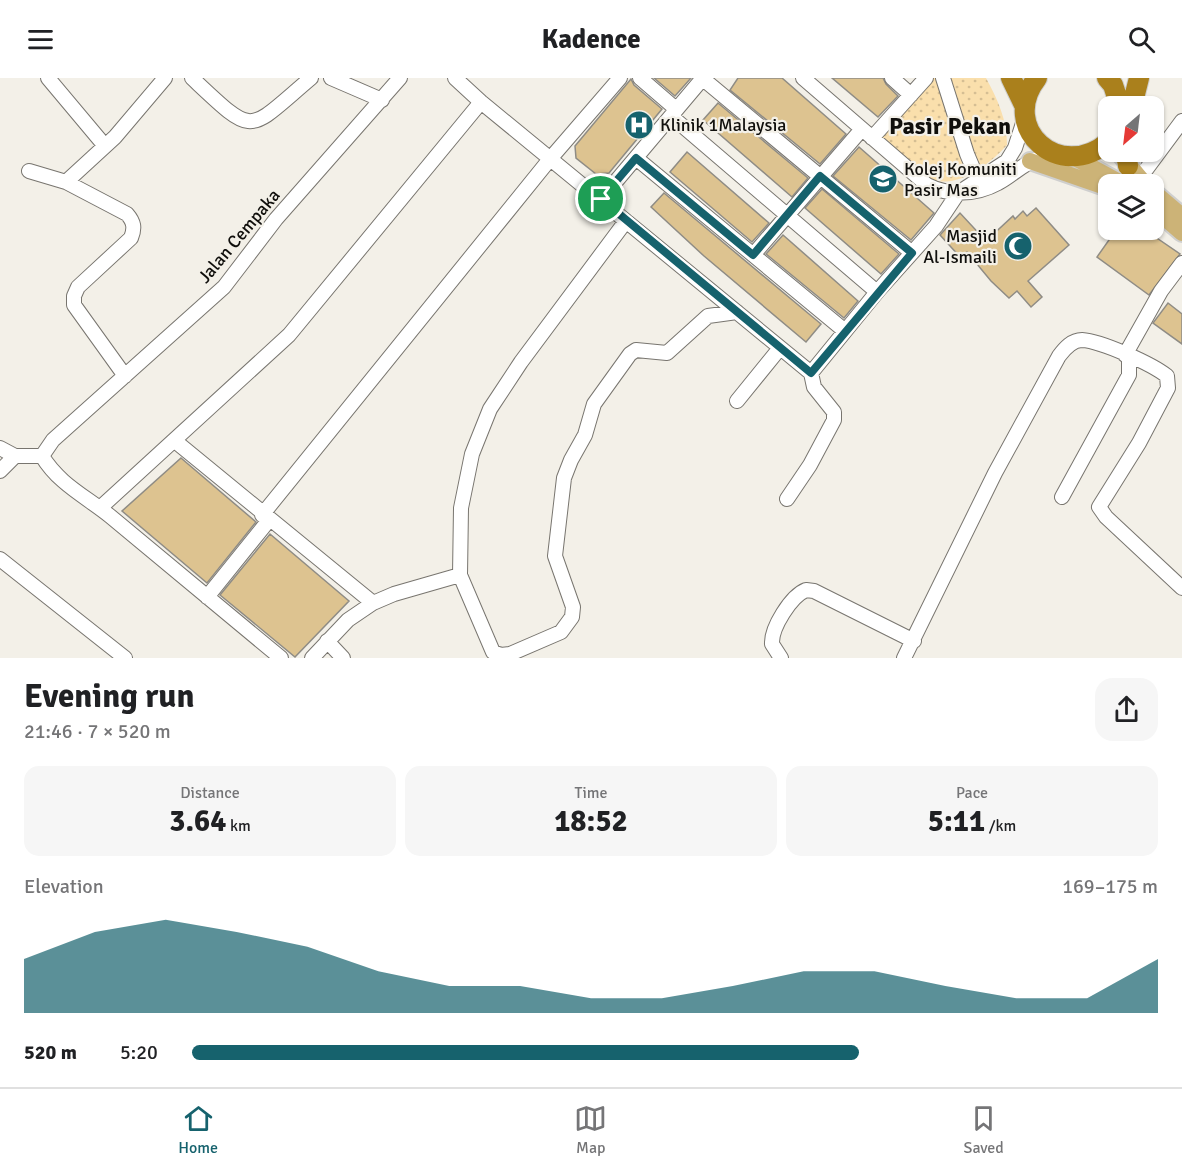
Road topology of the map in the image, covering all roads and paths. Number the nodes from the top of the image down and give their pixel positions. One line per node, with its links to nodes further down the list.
1 (48, 78): 30 (street)
2 (165, 78): 30 (street)
3 (192, 78): 4 (street)
4 (311, 78)
5 (331, 78): 24 (street)
6 (400, 78): 24 (street, Jalan Cempaka)
7 (456, 78): 25 (street)
8 (620, 78): 34 (street)
9 (640, 78): 26 (street)
10 (703, 78): 26 (street); 38 (street)
11 (803, 78): 29 (street)
12 (892, 78): 20 (street)
13 (926, 78): 20 (street)
14 (943, 78): 40 (street)
15 (1011, 78): 27 (highway)
16 (1037, 78): 27 (highway)
17 (1107, 78): 21 (highway)
18 (1125, 78): 22 (highway)
19 (1139, 78): 23 (highway)
20 (911, 95): 29 (street)
21 (1119, 96)
22 (1124, 96)
23 (1128, 96)
24 (382, 100): 59 (street, Jalan Cempaka)
25 (481, 102): 34 (street); 61 (street)
26 (674, 112): 33 (street); 45 (street)
27 (1025, 112): 32 (highway); 40 (street)
28 (1182, 121): 36 (street)
29 (867, 134): 38 (street); 42 (street)
30 (105, 146): 39 (street)
31 (1098, 149): 32 (highway)
32 (1066, 156): 35 (street); 36 (main road)
33 (636, 158): 43 (street); 51 (street)
34 (550, 159): 43 (street); 69 (street)
35 (1030, 161): 40 (street); 41 (main road)
36 (1130, 169)
37 (29, 171): 39 (street)
38 (820, 176): 45 (street); 50 (street)
39 (66, 182): 59 (street)
40 (980, 185): 42 (street)
41 (1098, 185)
42 (958, 194): 50 (street)
43 (601, 199): 48 (street)
44 (1164, 205): 49 (main road)
45 (787, 215): 51 (street); 53 (street)
46 (1164, 215): 49 (main road)
47 (1164, 218): 49 (main road)
48 (626, 220): 54 (street); 71 (street)
49 (1181, 226)
50 (912, 253): 53 (street)
51 (753, 255): 55 (street)
52 (1182, 263): 57 (street)
53 (877, 292): 55 (street)
54 (737, 312): 56 (street); 77 (street)
55 (845, 331): 58 (street)
56 (780, 348): 58 (street); 60 (street)
57 (1127, 356): 66 (street); 72 (street); 76 (street)
58 (811, 373): 67 (street)
59 (125, 376): 64 (street, Jalan Cempaka)
60 (737, 401)
61 (174, 441): 68 (street); 69 (street)
62 (0, 448): 63 (street)
63 (15, 456): 64 (street); 65 (street)
64 (42, 456): 68 (street)
65 (0, 471)
66 (1062, 497)
67 (787, 499)
68 (100, 508): 73 (street)
69 (266, 517): 73 (street); 74 (street)
70 (0, 559): 78 (street)
71 (460, 575): 74 (street); 77 (street)
72 (1182, 588)
73 (207, 597): 79 (street)
74 (373, 603): 75 (street)
75 (327, 641): 80 (street); 81 (street)
76 (914, 641): 82 (street); 83 (street)
77 (493, 655)
78 (125, 658)
79 (281, 658)
80 (312, 658)
81 (343, 658)
82 (781, 658)
83 (904, 658)

